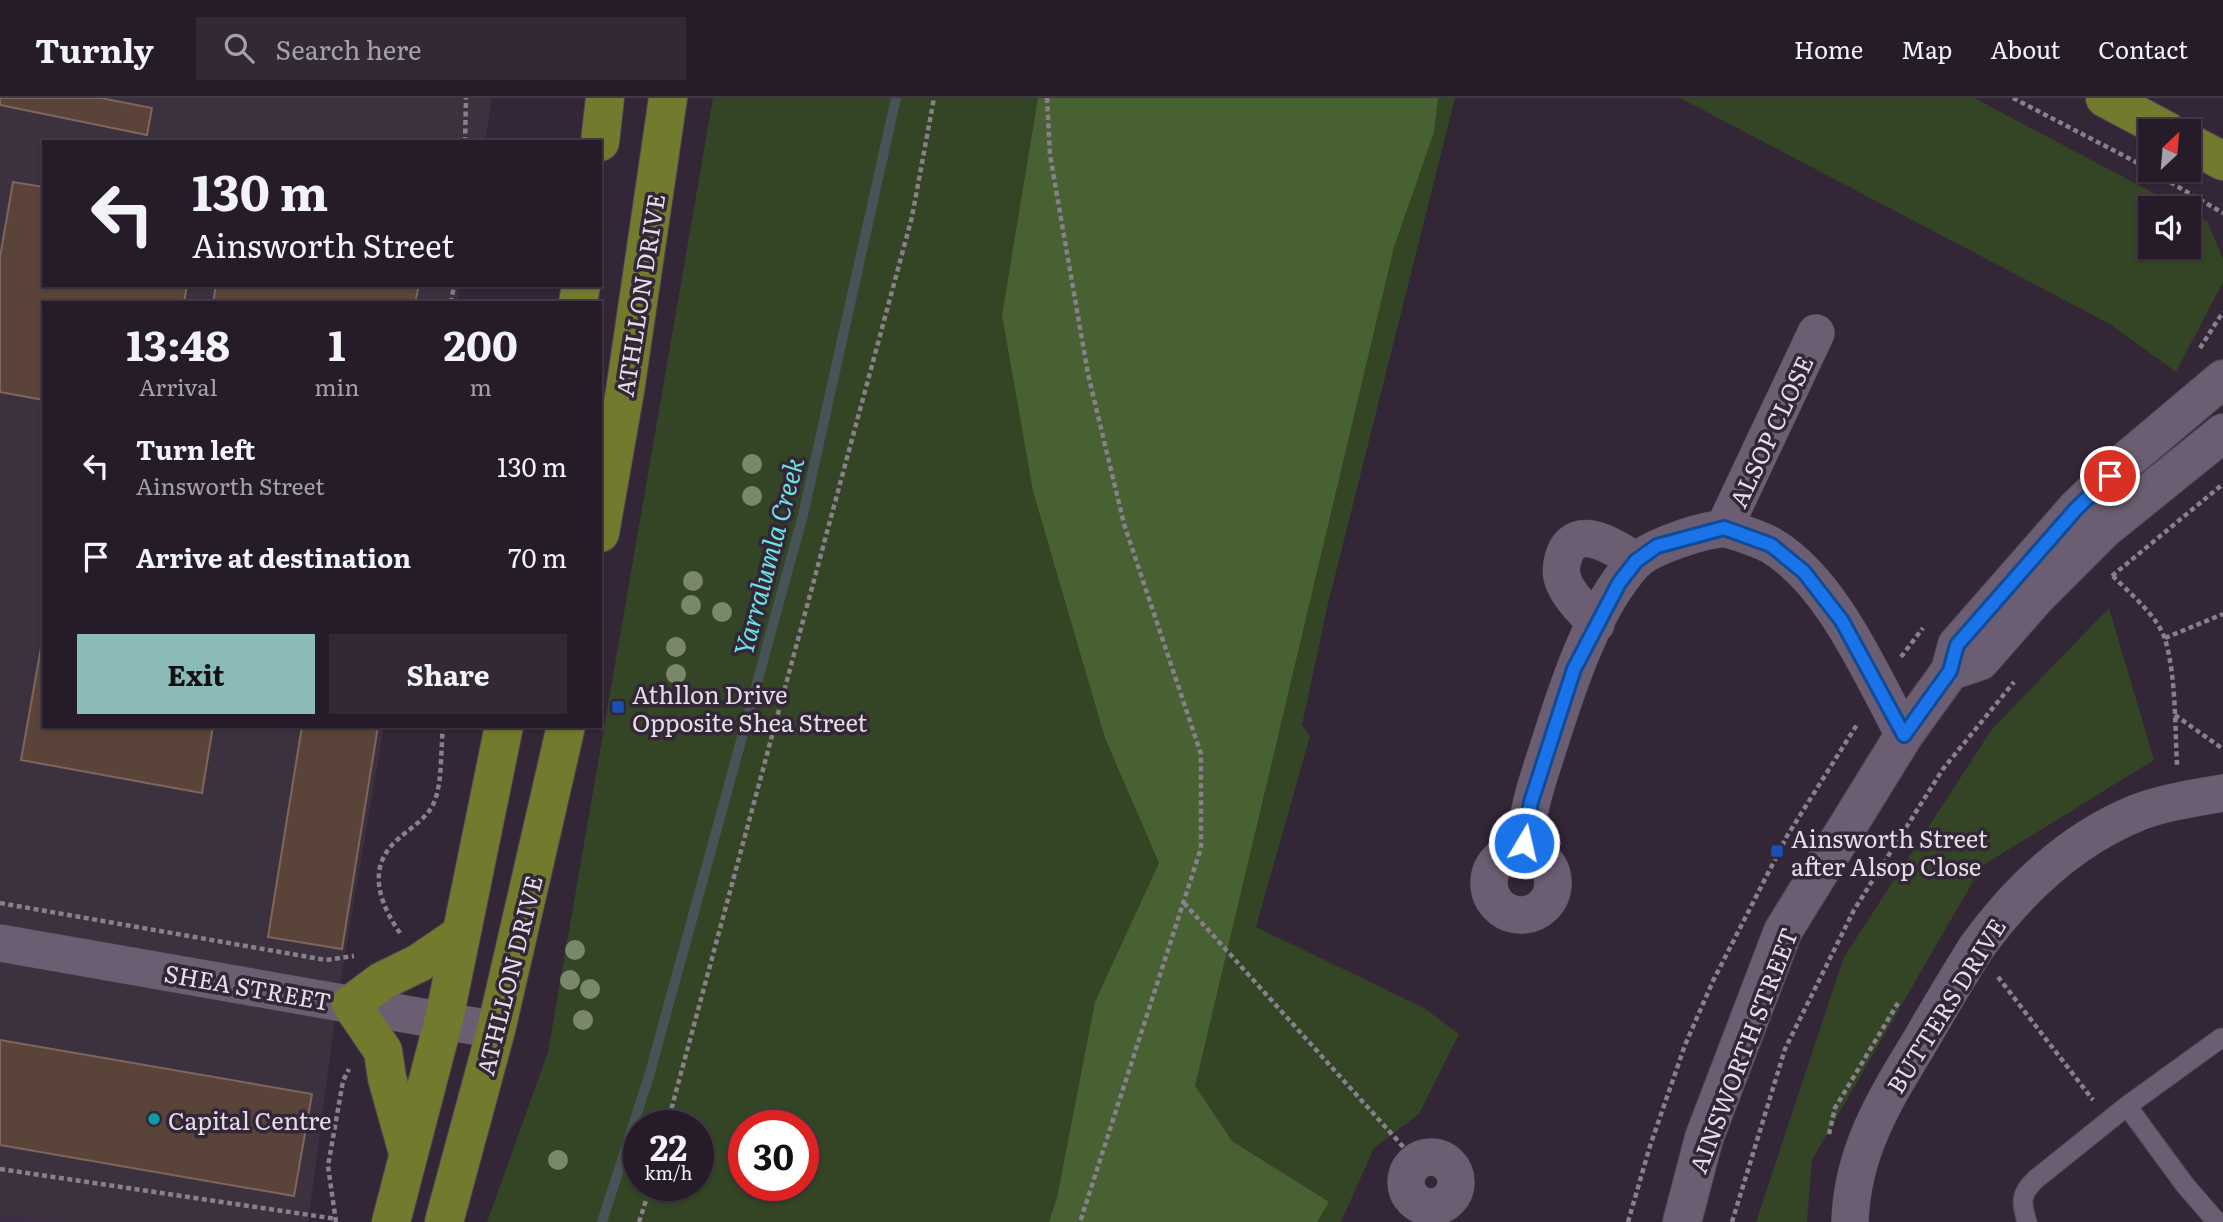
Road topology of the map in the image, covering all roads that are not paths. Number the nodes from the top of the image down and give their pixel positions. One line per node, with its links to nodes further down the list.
1 (605, 98): 5 (main road)
2 (668, 98): 11 (main road, ATHLLON DRIVE)
3 (2105, 98): 4 (main road)
4 (2144, 119)
5 (600, 140)
6 (2202, 150): 7 (main road)
7 (2223, 161)
8 (1816, 333): 12 (street, ALSOP CLOSE)
9 (2223, 379): 15 (street, AINSWORTH STREET)
10 (2223, 433): 15 (street)
11 (602, 521)
12 (1724, 528): 13 (street, ALSOP CLOSE); 18 (street, ALSOP CLOSE)
13 (1636, 561): 14 (street, ALSOP CLOSE); 14 (street)
14 (1596, 624): 20 (street, ALSOP CLOSE)
15 (1950, 671): 18 (street, AINSWORTH STREET)
16 (504, 728): 21 (main road)
17 (566, 728): 25 (main road, ATHLLON DRIVE)
18 (1904, 735): 33 (street, AINSWORTH STREET)
19 (2223, 793): 34 (street, BUTTERS DRIVE)
20 (1524, 851)
21 (460, 935): 23 (main road); 24 (main road)
22 (0, 943): 23 (street, SHEA STREET)
23 (351, 1004): 24 (street, SHEA STREET); 28 (main road)
24 (444, 1019): 25 (street, SHEA STREET); 28 (main road)
25 (496, 1030): 32 (main road, ATHLLON DRIVE)
26 (2221, 1038): 27 (lane)
27 (2127, 1105): 35 (lane); 36 (lane)
28 (408, 1155): 31 (main road)
29 (1416, 1161): 30 (street)
30 (1417, 1213)
31 (391, 1222)
32 (443, 1222)
33 (1682, 1222)
34 (1850, 1222)
35 (2027, 1222)
36 (2217, 1222)

